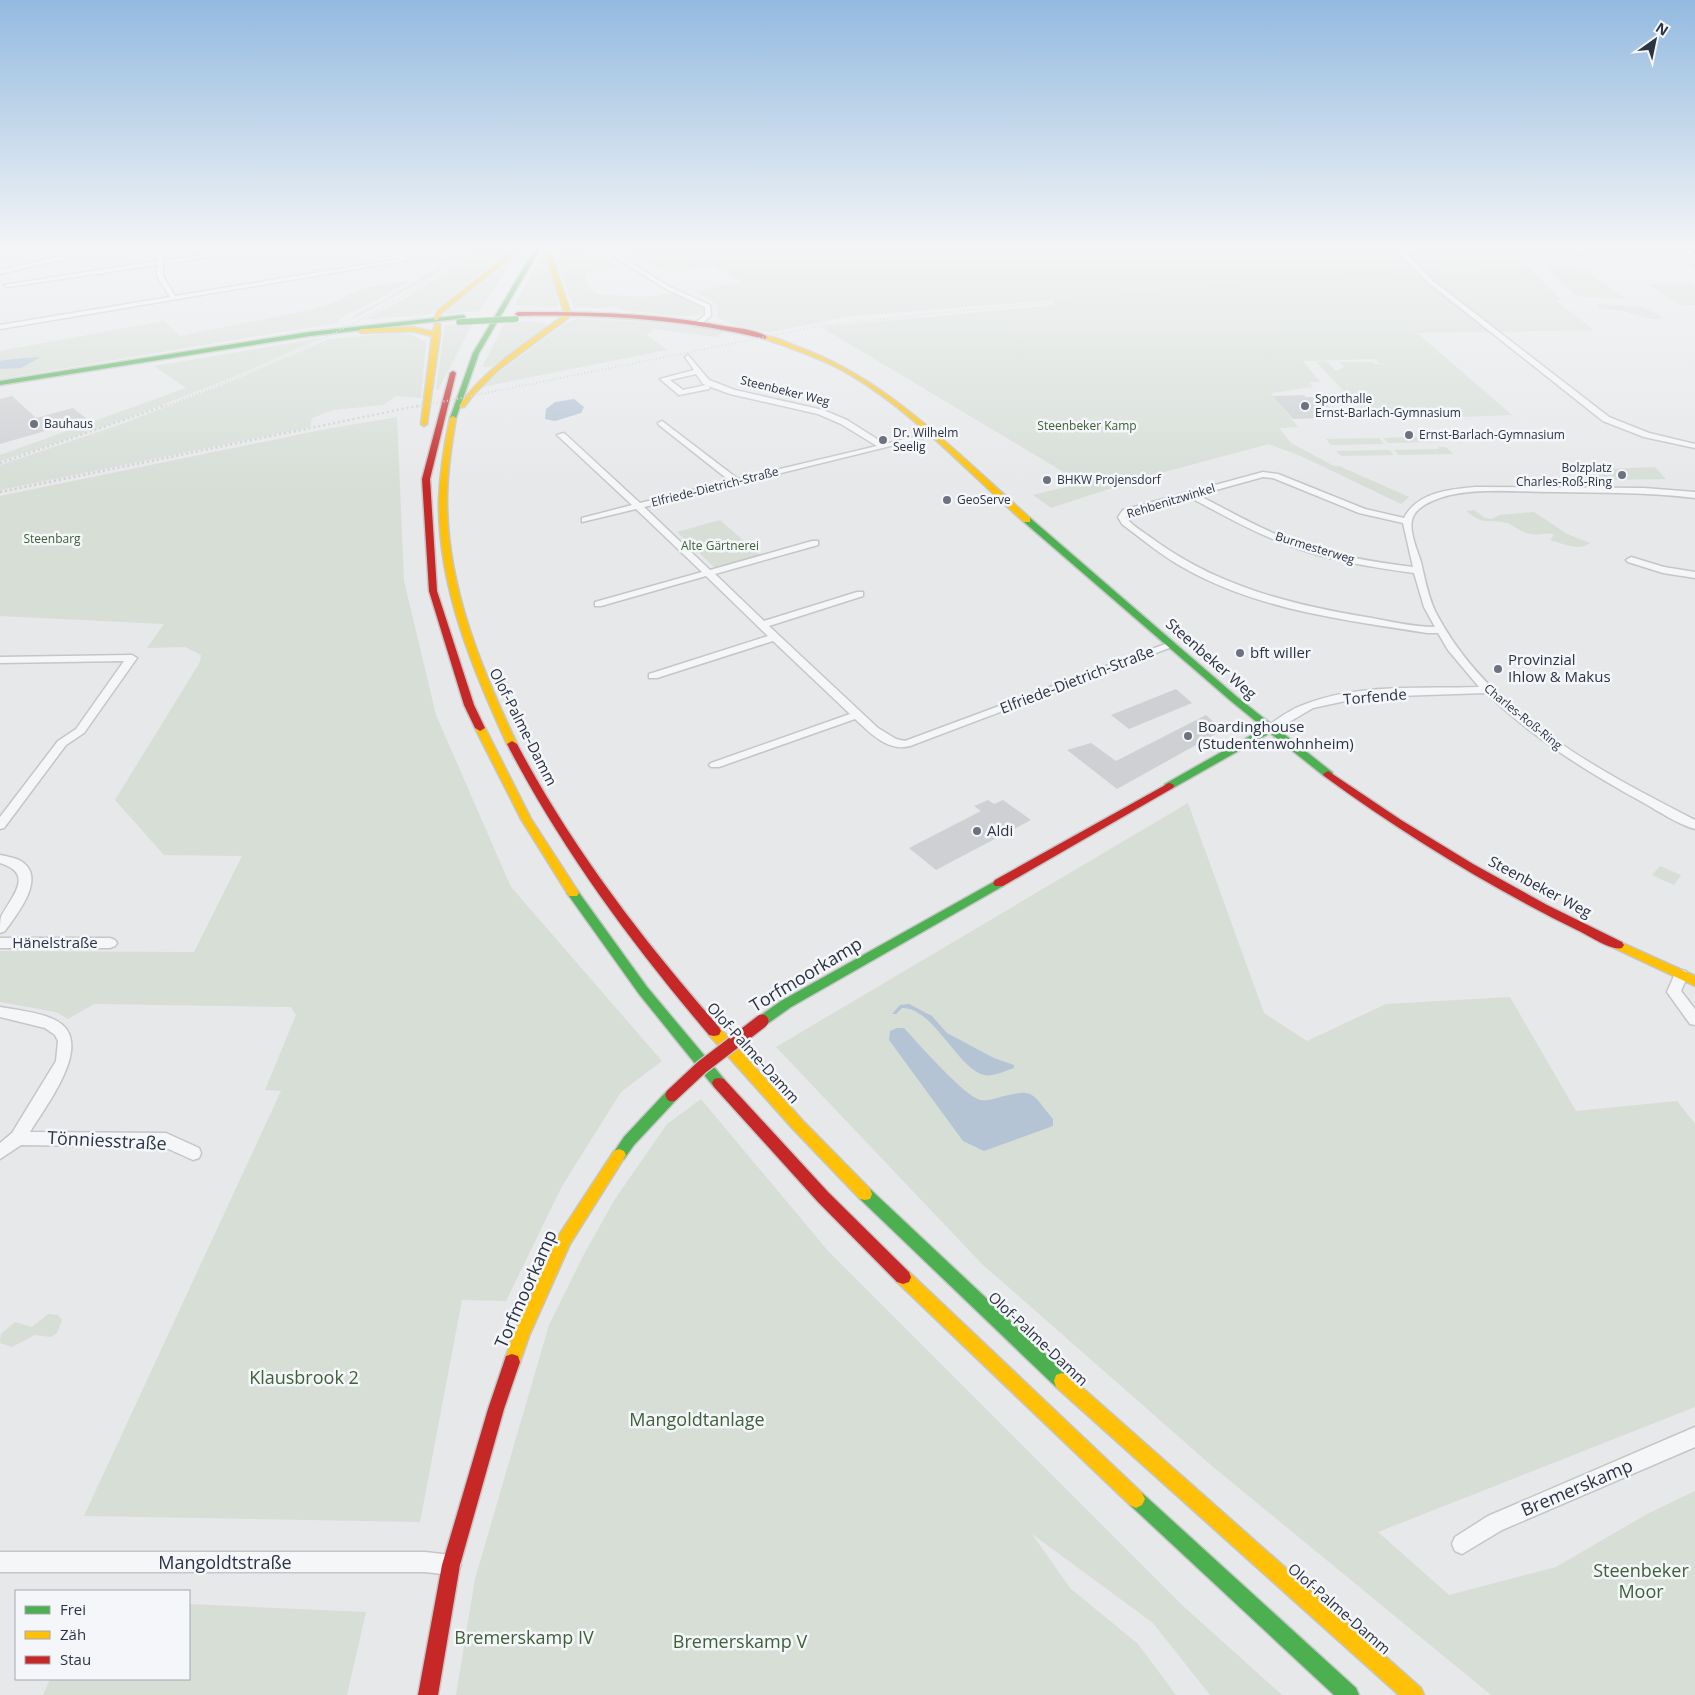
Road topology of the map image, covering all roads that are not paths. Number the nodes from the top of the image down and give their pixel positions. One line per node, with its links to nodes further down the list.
1 (403, 328): 10 (main road, Steenbeker Weg)
2 (410, 328): 10 (main road, Steenbeker Weg)
3 (436, 328): 21 (main road)
4 (478, 328): 21 (main road)
5 (491, 328): 15 (main road, Olof-Palme-Damm)
6 (549, 328): 15 (main road)
7 (722, 328): 18 (main road, Steenbeker Weg)
8 (1489, 328): 20 (street)
9 (688, 357): 11 (street, Steenbeker Weg)
10 (122, 367): 12 (main road, Steenbeker Weg); 14 (main road, Steenbeker Weg)
11 (698, 371): 13 (street); 19 (street, Steenbeker Weg)
12 (0, 383)
13 (706, 387)
14 (0, 388)
15 (455, 416): 64 (main road, Olof-Palme-Damm)
16 (662, 423): 22 (street)
17 (560, 435): 25 (street)
18 (931, 435): 19 (street, Elfriede-Dietrich-Straße); 38 (main road, Steenbeker Weg)
19 (883, 446): 22 (street, Elfriede-Dietrich-Straße)
20 (1695, 446)
21 (430, 450): 63 (main road)
22 (736, 482): 25 (street, Elfriede-Dietrich-Straße)
23 (1190, 494): 27 (street, Rehbenitzwinkel); 30 (street, Burmesterweg); 36 (street, Rehbenitzwinkel)
24 (1695, 495): 27 (street)
25 (638, 506): 26 (street); 31 (street, Elfriede-Dietrich-Straße)
26 (586, 520)
27 (1407, 521): 30 (street, Charles-Roß-Ring)
28 (815, 542): 31 (street)
29 (1631, 560): 32 (street)
30 (1418, 571): 36 (street, Charles-Roß-Ring)
31 (708, 572): 34 (street); 35 (street, Elfriede-Dietrich-Straße)
32 (1695, 575)
33 (860, 594): 35 (street)
34 (598, 604)
35 (762, 625): 37 (street, Elfriede-Dietrich-Straße)
36 (1441, 630): 41 (street, Charles-Roß-Ring)
37 (775, 637): 40 (street); 42 (street, Elfriede-Dietrich-Straße)
38 (1172, 645): 42 (street, Elfriede-Dietrich-Straße); 43 (main road, Steenbeker Weg)
39 (0, 660): 45 (street)
40 (654, 676)
41 (1488, 690): 43 (street, Torfende); 46 (street, Charles-Roß-Ring)
42 (857, 715): 44 (street)
43 (1270, 728): 51 (main road, Steenbeker Weg); 61 (main road, Torfmoorkamp, bridge)
44 (715, 764)
45 (0, 825)
46 (1695, 825)
47 (0, 859): 48 (street)
48 (0, 928)
49 (0, 943): 50 (street, Hänelstraße)
50 (110, 943)
51 (1681, 975): 52 (main road, Steenbeker Weg); 54 (street)
52 (1695, 981)
53 (0, 1012): 55 (street)
54 (1695, 1020)
55 (18, 1138): 56 (street); 57 (street, Tönniesstraße)
56 (0, 1152)
57 (193, 1153)
58 (1695, 1437): 59 (street, Bremerskamp)
59 (1462, 1544)
60 (0, 1562): 61 (street, Mangoldtstraße)
61 (451, 1565): 62 (main road, Torfmoorkamp)
62 (428, 1695)
63 (1349, 1695)
64 (1414, 1695)

